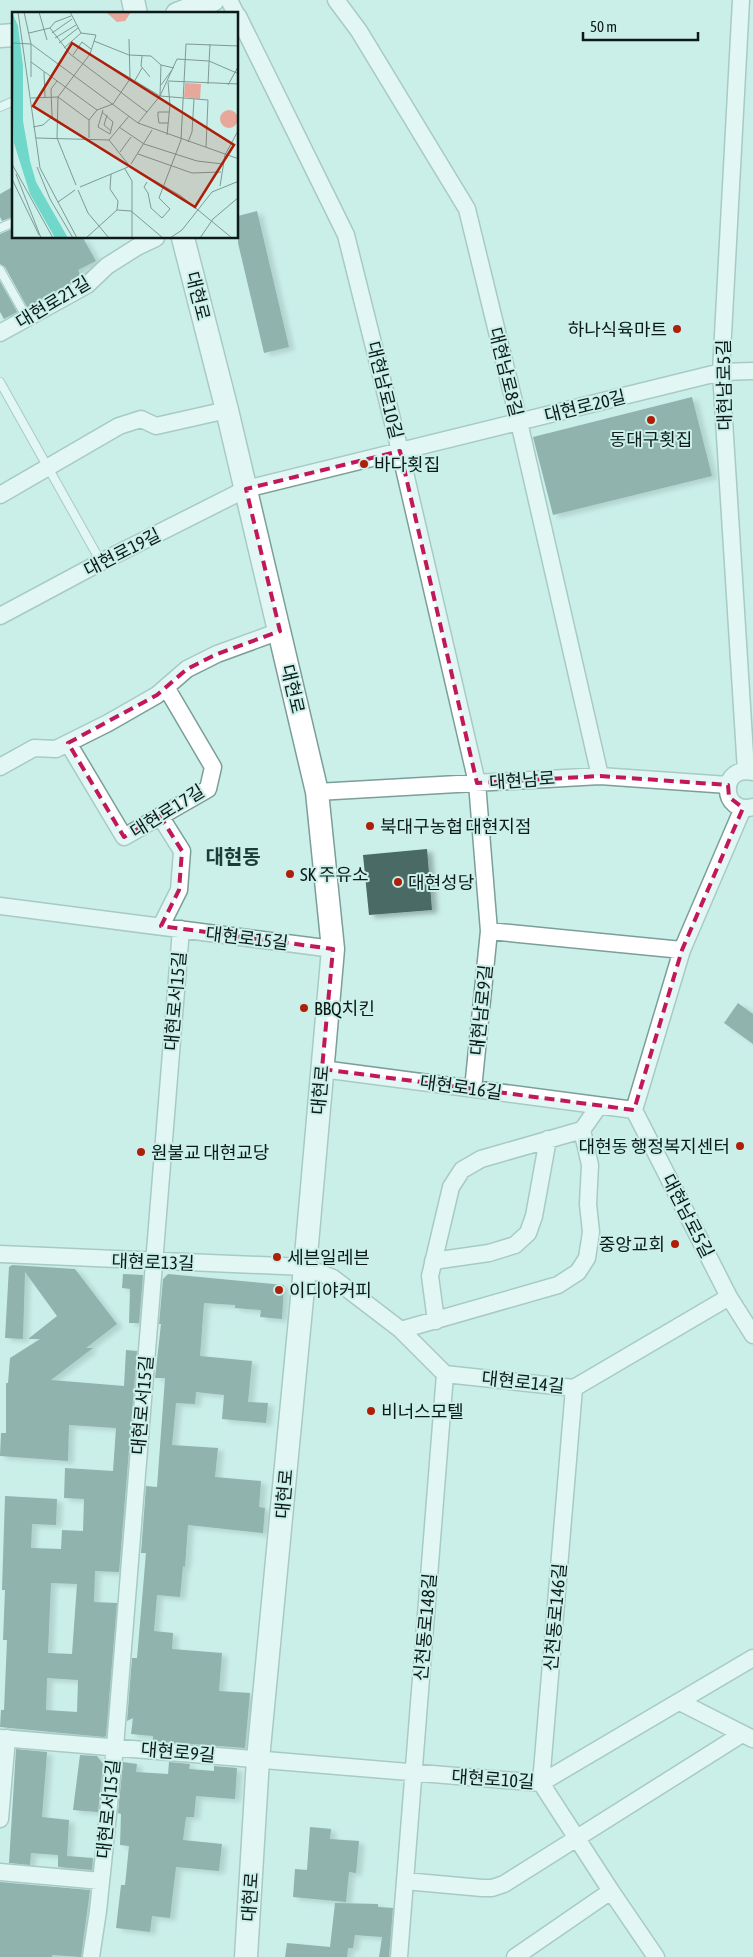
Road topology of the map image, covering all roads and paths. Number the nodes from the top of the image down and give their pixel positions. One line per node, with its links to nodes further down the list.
1 (213, 0): 5 (main road)
2 (230, 0): 6 (street, 대현남로10길)
3 (336, 0): 21 (street, 대현남로8길)
4 (741, 0): 18 (street, 대현남로5길)
5 (182, 12)
6 (236, 12)
7 (239, 19): 22 (street, 대현남로10길)
8 (12, 102): 9 (lane)
9 (0, 107)
10 (12, 223): 11 (lane)
11 (0, 228)
12 (154, 239): 15 (street, 대현로21길)
13 (184, 239): 20 (main road, 대현로)
14 (0, 270): 15 (lane)
15 (27, 318): 16 (street, 대현로21길)
16 (0, 333)
17 (753, 371): 18 (street, 대현로20길)
18 (721, 372): 21 (street, 대현로20길); 32 (street, 대현남로5길)
19 (0, 382): 23 (lane)
20 (227, 410): 23 (street); 24 (main road, 대현로)
21 (519, 422): 22 (street, 대현로20길); 33 (street, 대현남로8길)
22 (400, 451): 24 (street, 대현로20길); 34 (street, 대현남로10길)
23 (48, 468): 25 (street); 26 (lane)
24 (246, 489): 26 (street, 대현로19길); 28 (main road, 대현로)
25 (0, 495)
26 (101, 562): 27 (street, 대현로19길)
27 (0, 616)
28 (280, 631): 29 (street); 36 (main road, 대현로)
29 (166, 687): 30 (street); 38 (street, 대현로17길)
30 (68, 743): 31 (street); 38 (street, 대현로17길)
31 (0, 767)
32 (750, 771): 35 (street)
33 (600, 776): 34 (street, 대현남로); 35 (street, 대현남로)
34 (477, 783): 36 (street, 대현남로); 42 (street, 대현남로9길)
35 (728, 785): 37 (street)
36 (317, 792): 43 (main road, 대현로)
37 (748, 808): 44 (street)
38 (160, 816): 40 (street)
39 (0, 906): 40 (street, 대현로15길)
40 (161, 926): 41 (street, 대현로15길)
41 (181, 929): 43 (street, 대현로15길); 52 (street, 대현로서15길)
42 (489, 931): 44 (street); 46 (street, 대현남로9길)
43 (333, 949): 45 (main road, 대현로)
44 (682, 950): 48 (street)
45 (322, 1069): 46 (street, 대현로16길); 54 (main road, 대현로)
46 (473, 1089): 47 (street, 대현로16길)
47 (599, 1106): 48 (street, 대현로16길); 49 (street)
48 (634, 1110): 55 (street, 대현남로5길)
49 (582, 1130): 50 (street); 56 (street)
50 (548, 1139): 53 (street); 53 (street)
51 (0, 1254): 52 (street, 대현로13길)
52 (154, 1262): 54 (street, 대현로13길); 65 (street, 대현로서15길)
53 (433, 1262): 56 (street)
54 (305, 1267): 57 (street); 66 (main road, 대현로)
55 (729, 1297): 58 (street, 대현남로5길); 60 (street, 대현로14길)
56 (436, 1321): 57 (street)
57 (401, 1330): 59 (street)
58 (753, 1335)
59 (445, 1374): 60 (street, 대현로14길); 67 (street, 신천동로148길)
60 (574, 1388): 68 (street, 신천동로146길)
61 (753, 1658): 62 (street, 대현로10길)
62 (680, 1702): 63 (street); 68 (street, 대현로10길)
63 (748, 1736): 70 (street)
64 (4, 1738): 65 (street, 대현로9길); 69 (street, 대현로9길)
65 (115, 1747): 66 (street, 대현로9길); 72 (street, 대현로서15길)
66 (258, 1758): 67 (street, 대현로10길); 76 (main road, 대현로)
67 (414, 1772): 68 (street, 대현로10길); 73 (street, 신천동로148길)
68 (541, 1783): 70 (street)
69 (0, 1819)
70 (576, 1837): 73 (street); 74 (street)
71 (0, 1872): 72 (street, 대현로서15길)
72 (101, 1881): 75 (street, 대현로서15길)
73 (405, 1881): 77 (street, 신천동로148길)
74 (611, 1892): 78 (street); 79 (street)
75 (90, 1957)
76 (246, 1957)
77 (399, 1957)
78 (515, 1957)
79 (656, 1957)

